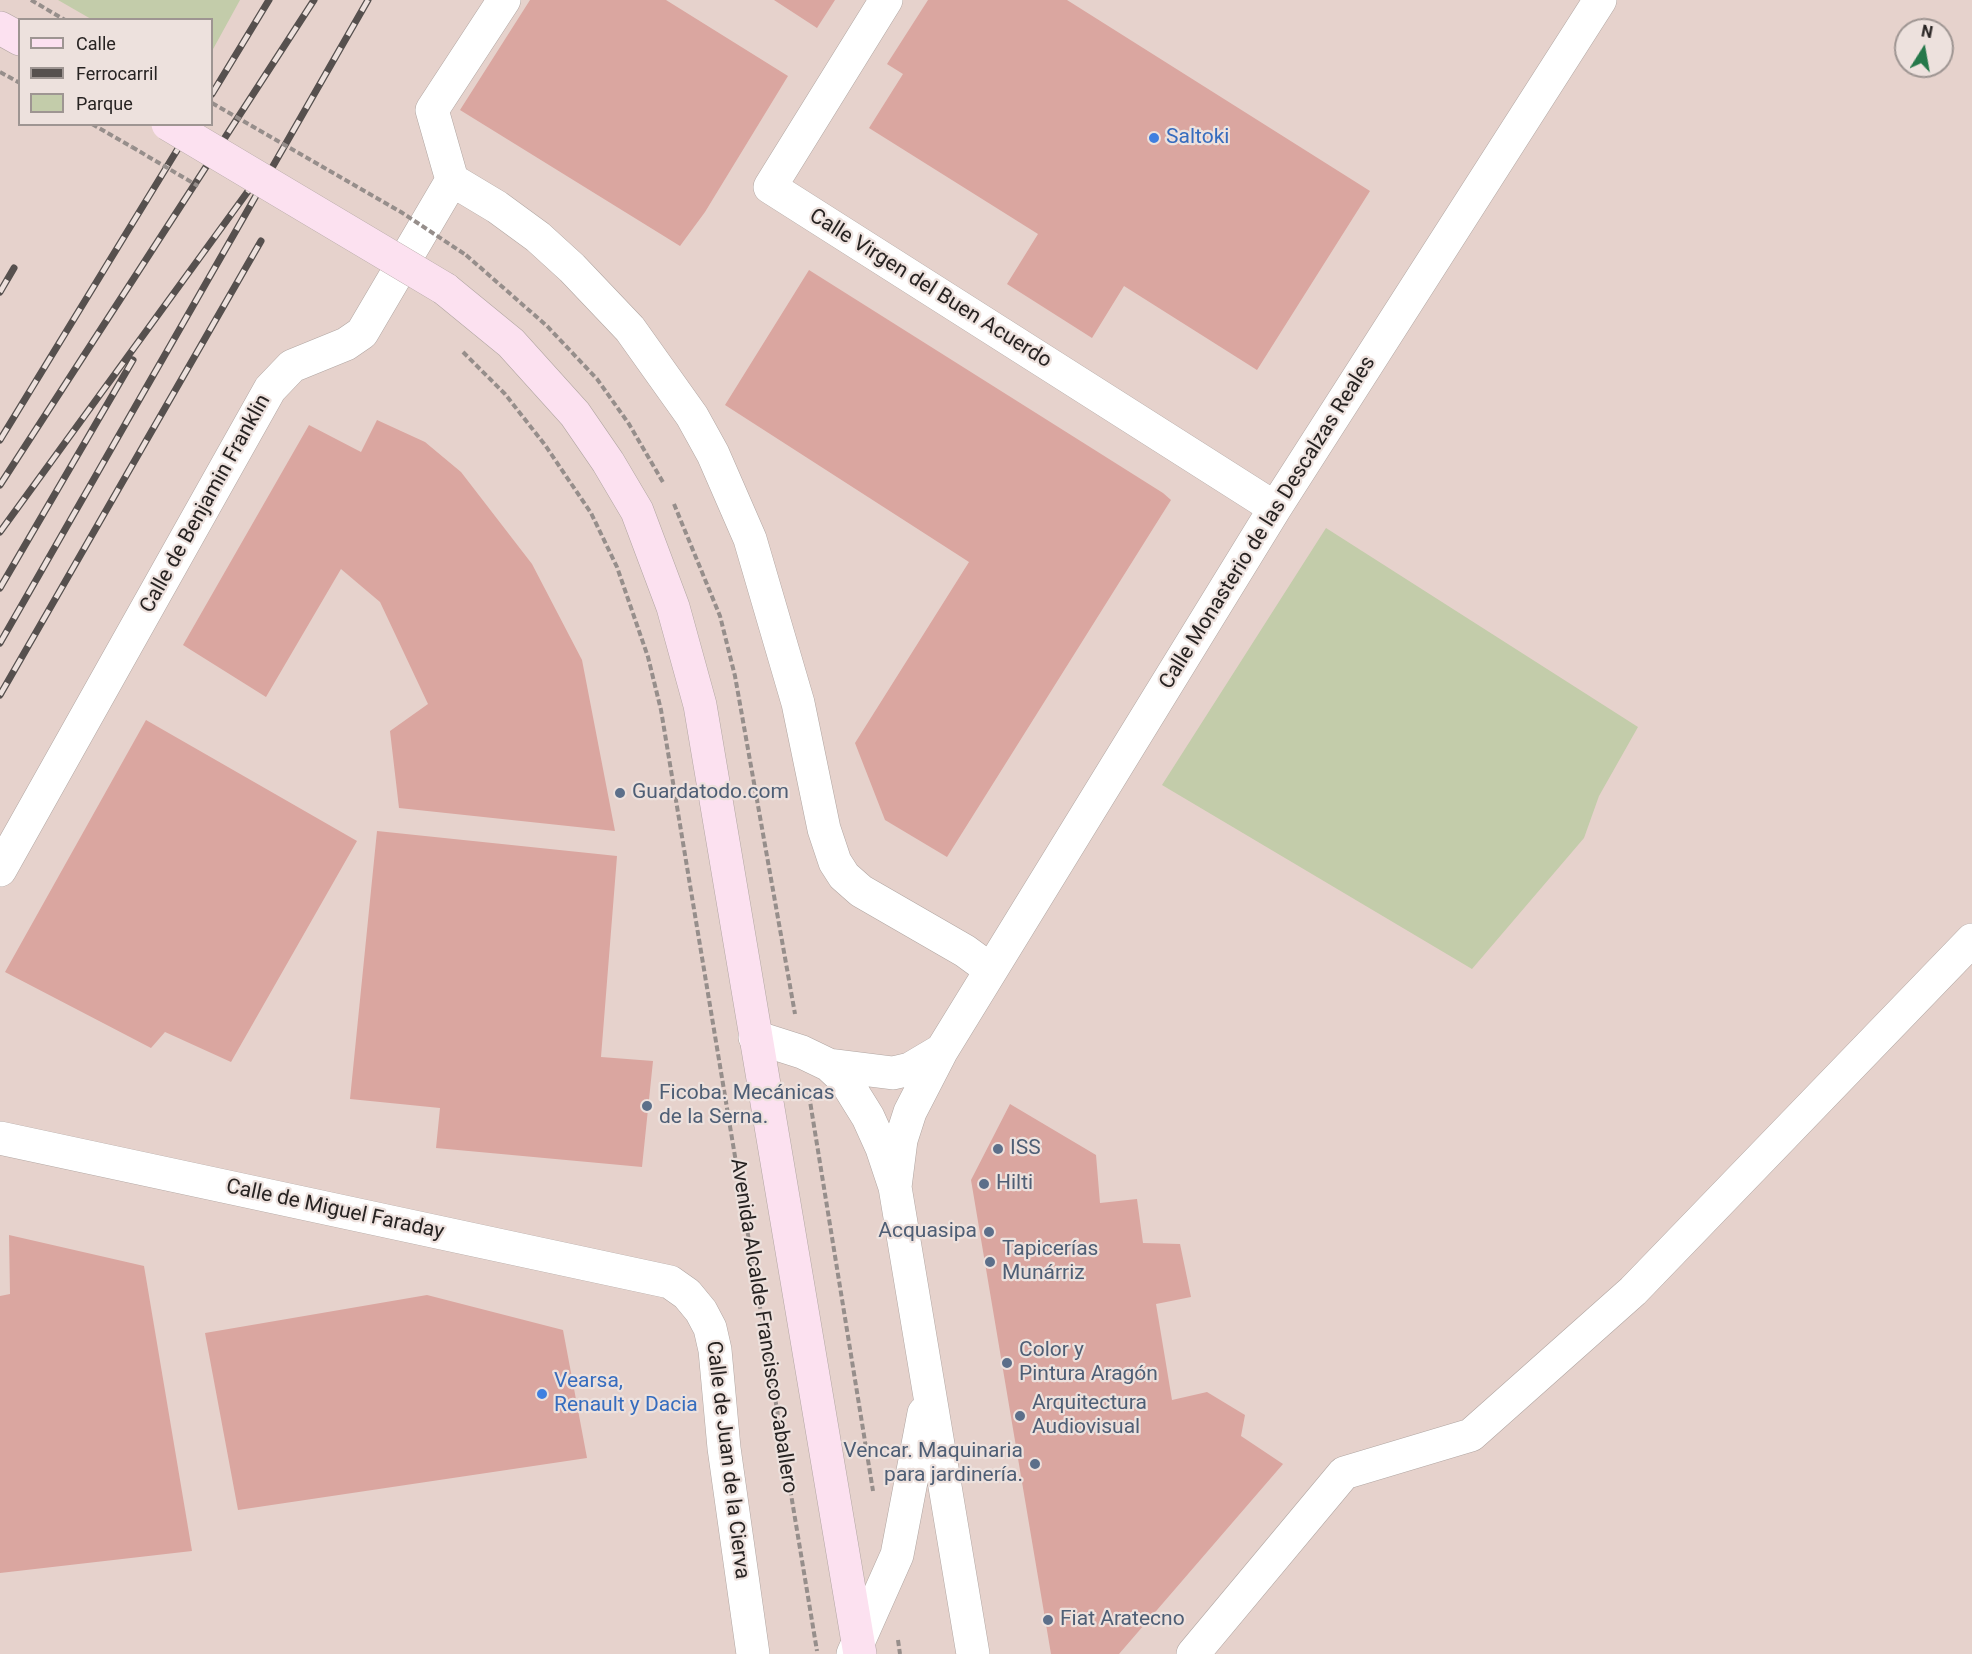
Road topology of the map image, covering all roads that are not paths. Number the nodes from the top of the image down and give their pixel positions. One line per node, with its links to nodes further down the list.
1 (504, 0): 7 (street)
2 (886, 0): 8 (street, Calle Virgen del Buen Acuerdo)
3 (1600, 0): 8 (street, Calle Monasterio de las Descalzas Reales)
4 (0, 28): 5 (main road)
5 (18, 38)
6 (171, 126): 12 (main road, Avenida Alcalde Francisco Caballero, bridge)
7 (452, 180): 9 (street, Calle de Benjamin Franklin); 11 (street)
8 (1275, 508): 11 (street, Calle Monasterio de las Descalzas Reales)
9 (0, 870)
10 (1972, 940): 22 (street)
11 (991, 970): 13 (street, Calle Monasterio de las Descalzas Reales)
12 (755, 1037): 14 (street, Avenida Alcalde Francisco Caballero); 19 (main road, Avenida Alcalde Francisco Caballero)
13 (942, 1050): 14 (street, Calle Monasterio de las Descalzas Reales); 16 (street, Calle Monasterio de las Descalzas Reales)
14 (815, 1058): 16 (street, Avenida Alcalde Francisco Caballero)
15 (0, 1138): 17 (street, Calle de Miguel Faraday)
16 (895, 1187): 18 (street, Avenida Alcalde Francisco Caballero)
17 (670, 1282): 20 (street, Calle de Juan de la Cierva)
18 (929, 1389): 19 (street, Avenida Alcalde Francisco Caballero); 21 (street, Avenida Alcalde Francisco Caballero)
19 (857, 1651)
20 (753, 1654)
21 (973, 1654)
22 (1193, 1654)

